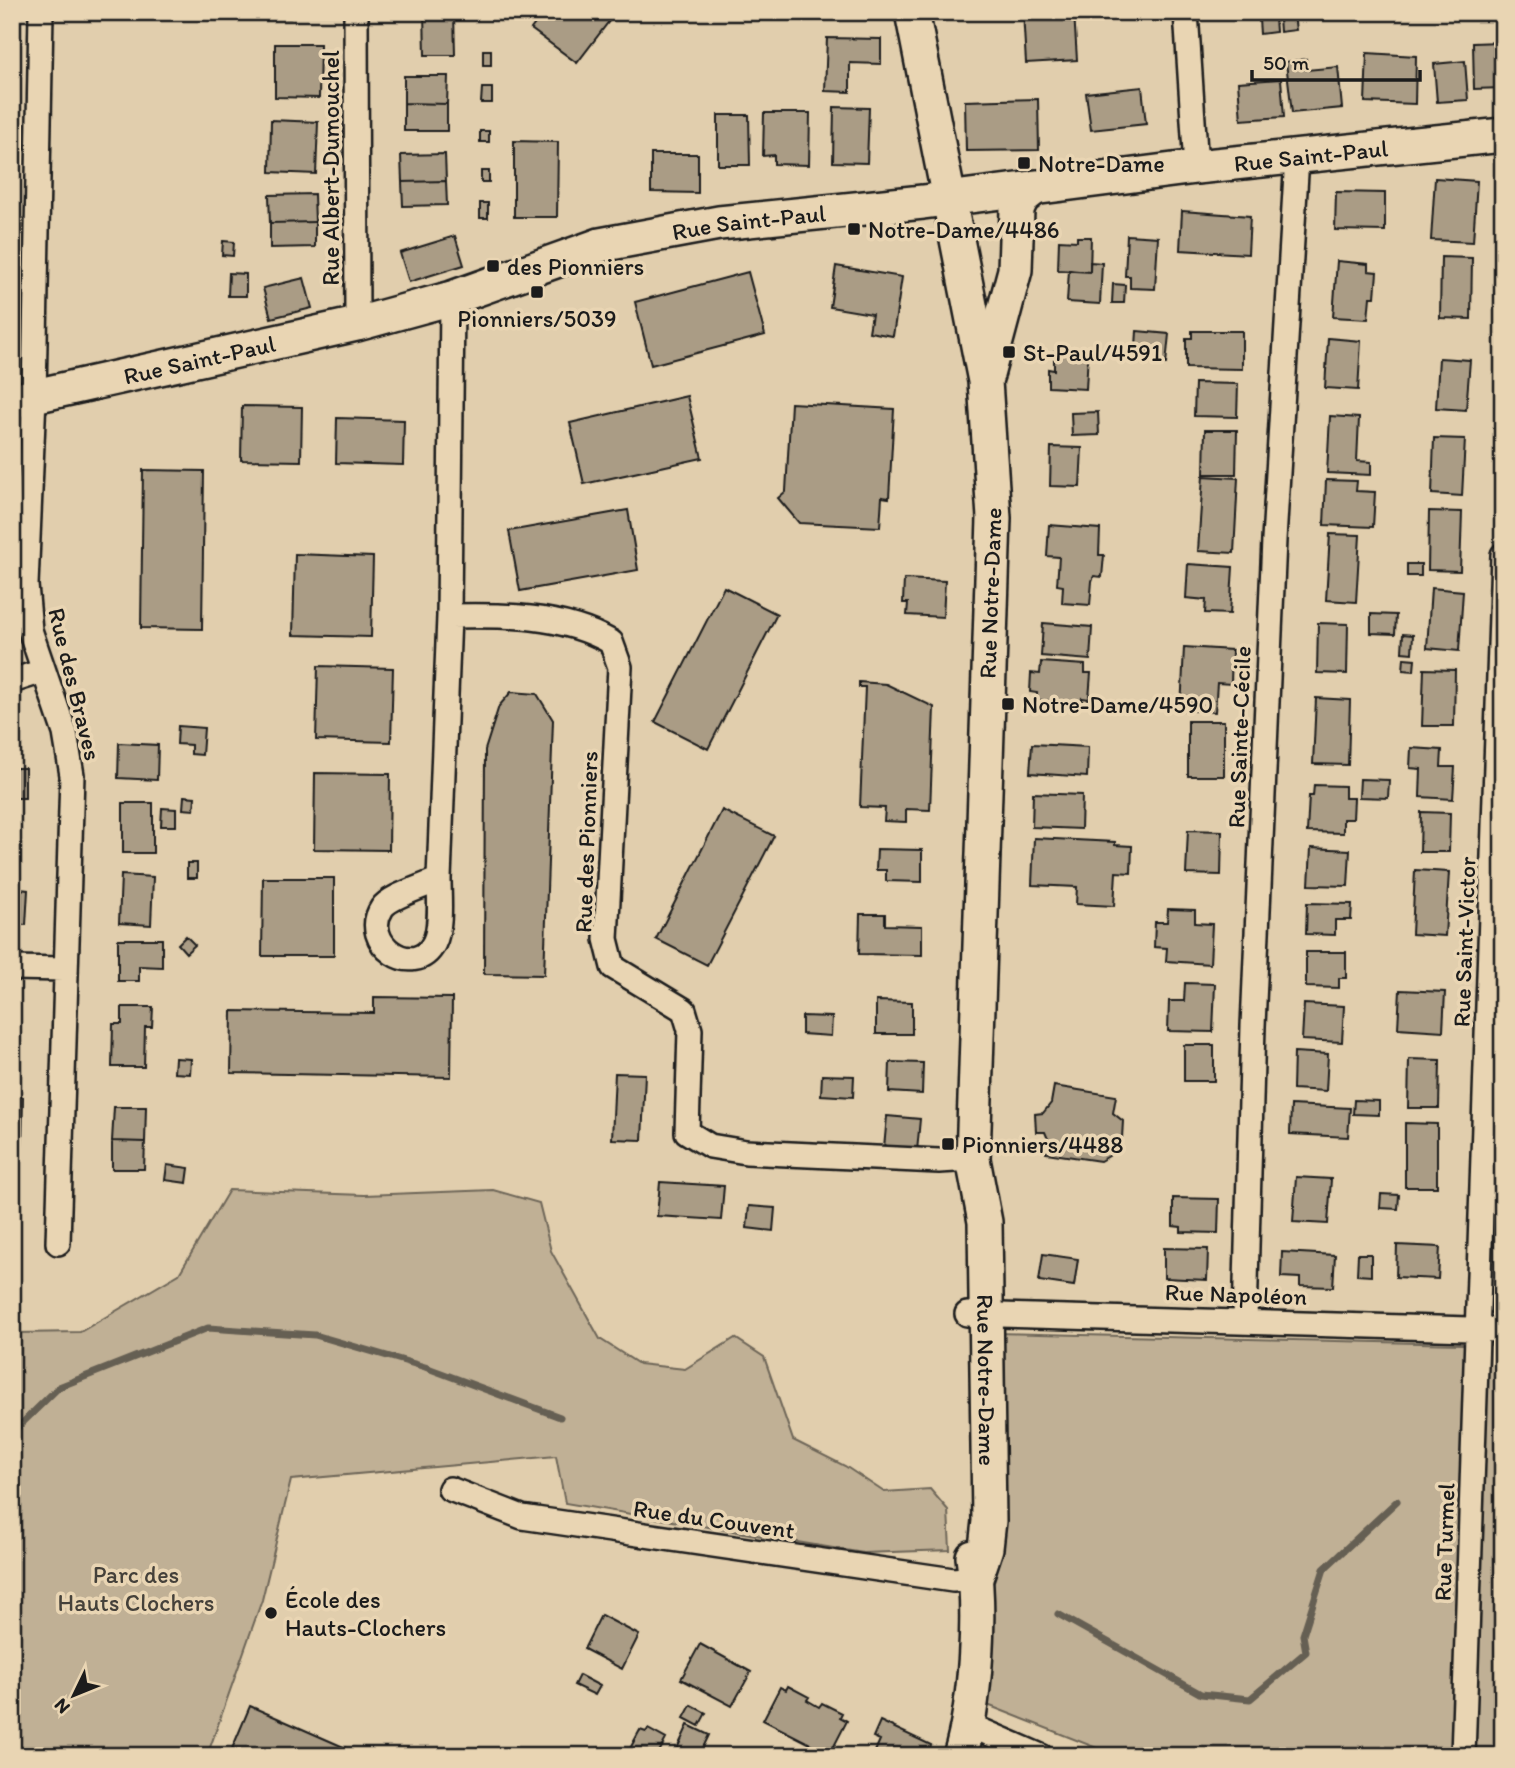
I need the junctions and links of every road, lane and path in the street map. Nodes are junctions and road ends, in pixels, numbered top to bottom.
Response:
1 (41, 12) edge
2 (356, 12) edge
3 (912, 12) edge
4 (1186, 12) edge
5 (1503, 135) edge
6 (1297, 157) junction
7 (1196, 167) junction
8 (1035, 187) junction
9 (948, 198) junction
10 (452, 298) junction
11 (357, 324) junction
12 (985, 381) junction
13 (23, 399) edge
14 (1503, 555) edge
15 (449, 616) junction
16 (43, 671) junction
17 (12, 681) edge
18 (439, 879) dead end
19 (12, 968) edge
20 (64, 969) junction
21 (974, 1170) junction
22 (58, 1244) dead end
23 (977, 1314) junction
24 (1245, 1320) junction
25 (1478, 1330) junction
26 (1503, 1330) edge
27 (450, 1489) dead end
28 (976, 1578) junction
29 (970, 1725) junction
30 (960, 1756) edge
31 (1041, 1756) edge
32 (1463, 1756) edge

1 - 13 street, Rue des Braves
2 - 11 street, Rue Albert-Dumouchel
3 - 9 street, Rue Notre-Dame
4 - 7 street
5 - 6 street, Rue Saint-Paul
6 - 7 street, Rue Saint-Paul
6 - 24 street, Rue Sainte-Cécile
7 - 8 street, Rue Saint-Paul
8 - 9 street, Rue Saint-Paul
8 - 12 street
9 - 10 street, Rue Saint-Paul
9 - 12 street, Rue Notre-Dame
10 - 11 street, Rue Saint-Paul
10 - 15 street
11 - 13 street, Rue Saint-Paul
12 - 21 street, Rue Notre-Dame
13 - 16 street, Rue des Braves
14 - 25 street, Rue Saint-Victor
15 - 18 street
15 - 21 street, Rue des Pionniers
16 - 17 street
16 - 20 street, Rue des Braves
19 - 20 street
20 - 22 street, Rue des Braves
21 - 23 street, Rue Notre-Dame
23 - 24 street, Rue Napoléon
23 - 28 street, Rue Notre-Dame
24 - 25 street, Rue Napoléon
25 - 26 street, Rue Napoléon
25 - 32 street, Rue Turmel
27 - 28 street, Rue du Couvent
28 - 29 street, Rue Notre-Dame
29 - 30 street, Rue Notre-Dame
29 - 31 street

